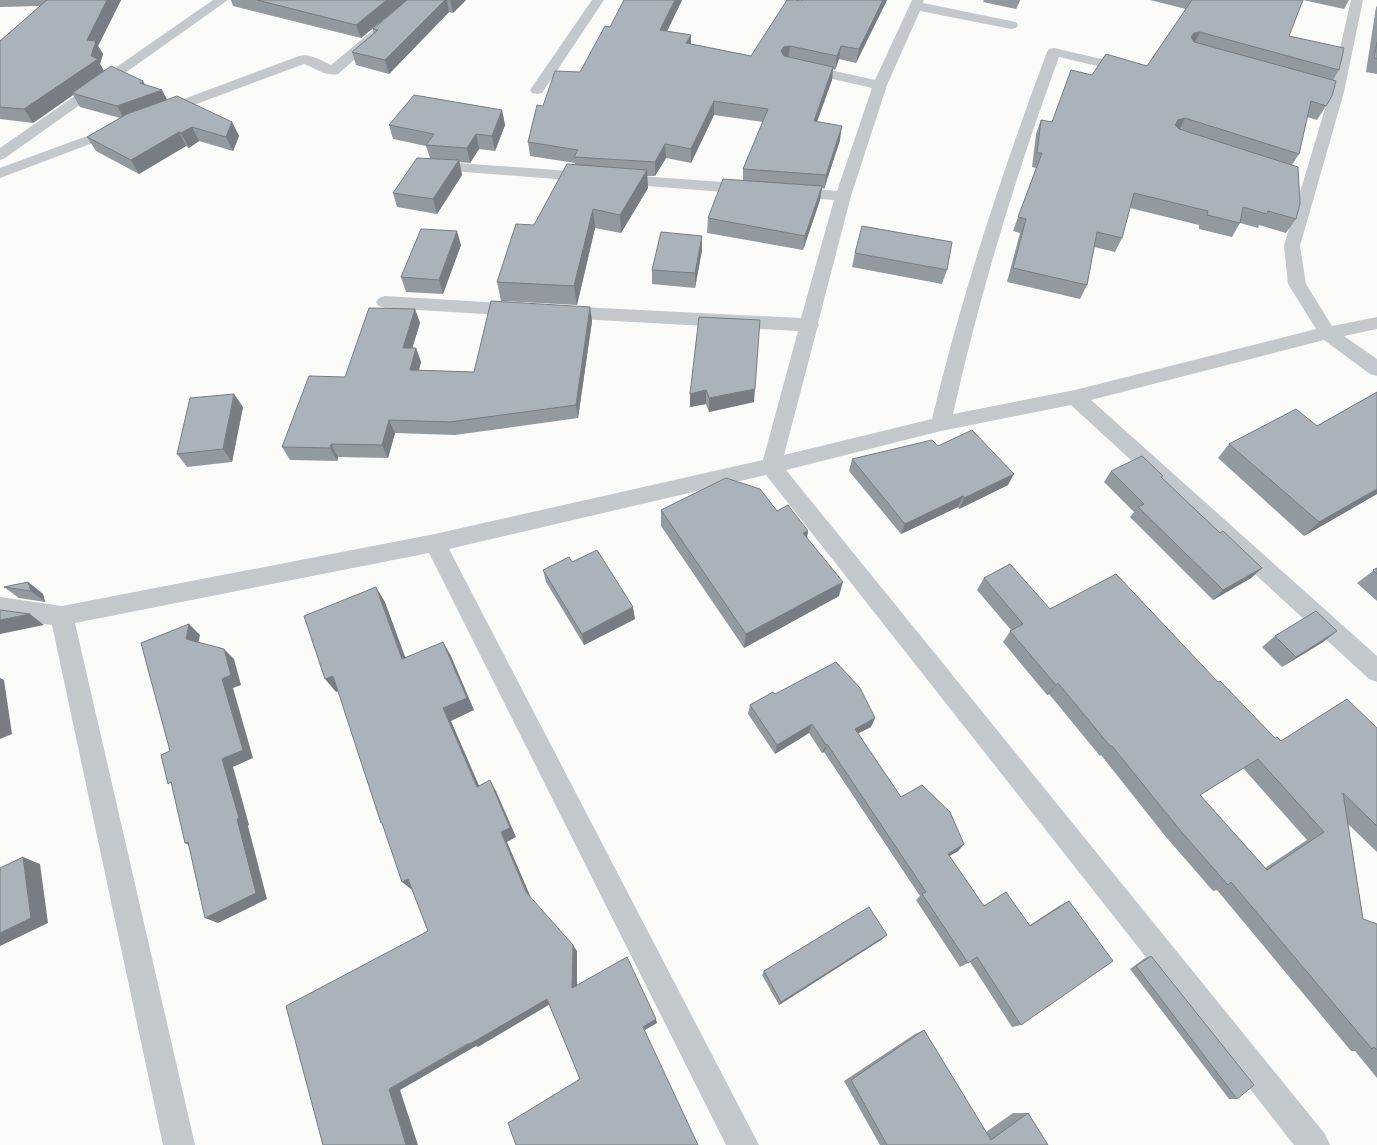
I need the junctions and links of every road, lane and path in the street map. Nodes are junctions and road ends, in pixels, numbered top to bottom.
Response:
1 (222, 0) edge
2 (418, 0) edge
3 (598, 0) edge
4 (1357, 0) edge
5 (917, 3) edge
6 (1011, 25) dead end
7 (788, 65) edge
8 (1127, 69) edge
9 (880, 85) junction
10 (1322, 88) edge
11 (537, 90) dead end
12 (1337, 92) junction
13 (148, 118) edge
14 (133, 123) edge
15 (0, 155) edge
16 (414, 165) edge
17 (0, 173) edge
18 (1296, 177) edge
19 (1311, 182) junction
20 (764, 190) edge
21 (780, 191) edge
22 (843, 196) junction
23 (385, 302) dead end
24 (1377, 324) edge
25 (810, 325) junction
26 (1327, 332) junction
27 (1377, 369) edge
28 (1075, 396) junction
29 (941, 424) junction
30 (771, 466) junction
31 (435, 543) junction
32 (0, 607) edge
33 (62, 616) junction
34 (1377, 671) edge
35 (179, 1145) edge
36 (743, 1145) edge
37 (1314, 1145) edge

1 - 15 street
2 - 13 street
3 - 11 street
4 - 12 street
5 - 6 street
5 - 9 street
7 - 9 street
8 - 29 street
9 - 22 street
10 - 12 street
12 - 19 street
14 - 17 street
16 - 20 street
18 - 19 street
19 - 26 street
21 - 22 street
22 - 25 street
23 - 25 street
24 - 26 street
25 - 30 street
26 - 27 street
26 - 28 street
28 - 29 street
28 - 34 street
29 - 30 street
30 - 31 street
30 - 37 street
31 - 33 street
31 - 36 street
32 - 33 street
33 - 35 street

